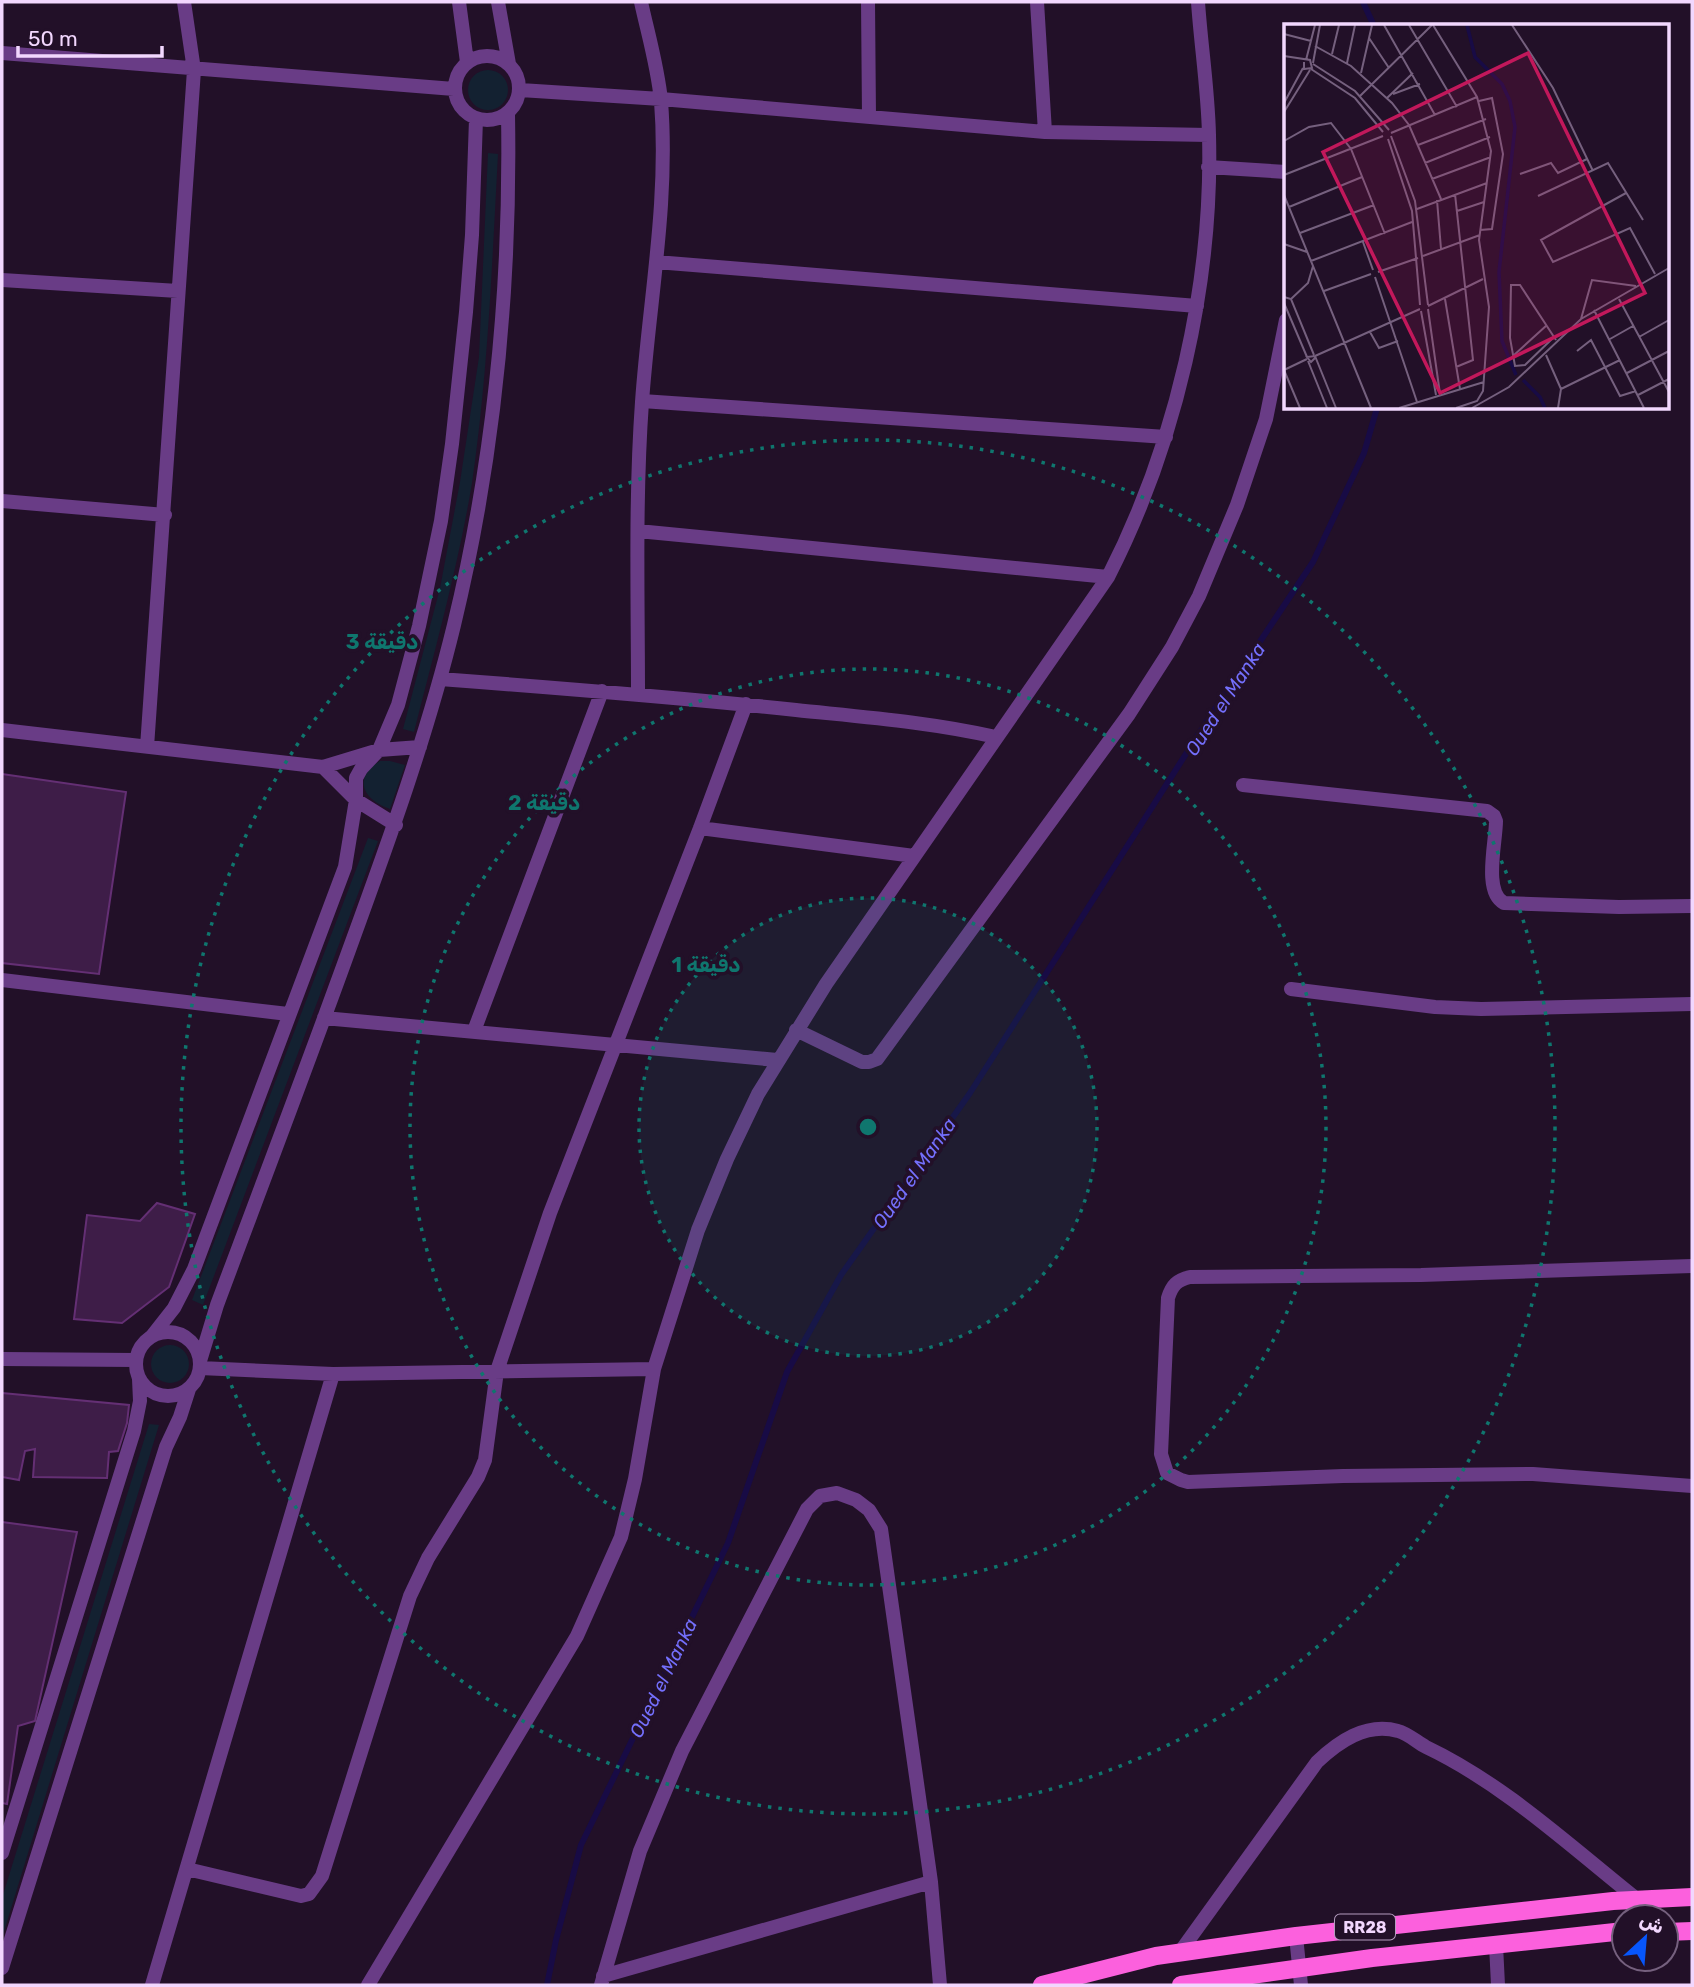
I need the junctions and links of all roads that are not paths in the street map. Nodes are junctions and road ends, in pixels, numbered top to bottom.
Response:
1 (184, 2) edge
2 (458, 2) edge
3 (498, 2) edge
4 (641, 2) edge
5 (868, 2) edge
6 (1037, 2) edge
7 (1198, 2) edge
8 (2, 53) edge
9 (467, 62) junction
10 (509, 64) junction
11 (194, 70) junction
12 (454, 89) junction
13 (520, 90) junction
14 (660, 99) junction
15 (508, 114) junction
16 (869, 117) junction
17 (476, 119) junction
18 (1045, 132) junction
19 (1209, 135) junction
20 (1208, 167) junction
21 (1284, 172) edge
22 (656, 262) junction
23 (2, 280) edge
24 (178, 291) junction
25 (1197, 306) junction
26 (1284, 332) edge
27 (642, 401) junction
28 (1166, 437) junction
29 (2, 501) edge
30 (164, 515) junction
31 (638, 531) junction
32 (1108, 577) junction
33 (440, 679) junction
34 (601, 691) junction
35 (638, 694) junction
36 (746, 705) junction
37 (2, 730) edge
38 (996, 737) junction
39 (147, 747) junction
40 (420, 747) junction
41 (379, 750) junction
42 (323, 767) junction
43 (1243, 785) dead end
44 (356, 800) junction
45 (396, 825) junction
46 (700, 828) junction
47 (914, 856) junction
48 (1692, 906) edge
49 (2, 980) edge
50 (1291, 989) dead end
51 (1692, 1004) edge
52 (288, 1014) junction
53 (324, 1018) junction
54 (796, 1030) junction
55 (474, 1031) junction
56 (616, 1045) junction
57 (777, 1060) junction
58 (1692, 1266) edge
59 (152, 1336) junction
60 (2, 1359) edge
61 (135, 1360) junction
62 (200, 1365) junction
63 (654, 1369) junction
64 (497, 1371) junction
65 (333, 1374) junction
66 (139, 1379) junction
67 (189, 1389) junction
68 (1692, 1486) edge
69 (2, 1853) edge
70 (187, 1869) junction
71 (931, 1882) junction
72 (1692, 1897) edge
73 (1638, 1900) junction
74 (1641, 1903) edge
75 (1610, 1933) edge
76 (1296, 1936) junction
77 (1496, 1945) junction
78 (1180, 1952) junction
79 (2, 1968) edge
80 (1300, 1976) edge
81 (602, 1981) edge
82 (152, 1985) edge
83 (368, 1985) edge
84 (940, 1985) edge
85 (1042, 1985) edge
86 (1181, 1985) edge
87 (1498, 1985) edge

1 - 11 street
2 - 9 street
3 - 10 street
4 - 14 street
5 - 16 street
6 - 18 street
7 - 19 street
8 - 11 street
9 - 10 street
9 - 12 street
10 - 13 street
11 - 12 street
11 - 24 street
12 - 17 street
13 - 14 street
13 - 15 street
14 - 16 street
14 - 22 street
15 - 17 street
15 - 33 street
16 - 18 street
17 - 41 street
18 - 19 street
19 - 20 street
20 - 21 street
20 - 25 street
22 - 25 street
22 - 27 street
23 - 24 street
24 - 30 street
25 - 28 street
26 - 54 street
27 - 28 street
27 - 31 street
28 - 32 street
29 - 30 street
30 - 39 street
31 - 32 street
31 - 35 street
32 - 38 street
33 - 34 street
33 - 40 street
34 - 35 street
34 - 55 street
35 - 36 street
36 - 38 street
36 - 46 street
37 - 39 street
38 - 47 street
39 - 42 street
40 - 41 street
40 - 45 street
41 - 42 street
41 - 44 street
42 - 44 street
43 - 48 street
44 - 45 street
44 - 52 street
45 - 53 street
46 - 47 street
46 - 56 street
47 - 54 street
49 - 52 street
50 - 51 street
52 - 59 street
53 - 55 street
53 - 62 street
54 - 57 street
55 - 56 street
56 - 57 street
56 - 64 street
57 - 63 street
58 - 68 street
59 - 61 street
59 - 62 street
60 - 61 street
61 - 66 street
62 - 65 street
62 - 67 street
63 - 64 street
63 - 83 street
64 - 65 street
64 - 70 street
65 - 70 street
66 - 67 street
66 - 69 street
67 - 79 street
70 - 82 street
71 - 81 street
71 - 81 street
71 - 84 street
72 - 73 main road, RR28
73 - 74 street
73 - 76 main road, RR28
73 - 78 street
75 - 77 main road, RR28
76 - 78 main road, RR28
76 - 80 street
77 - 80 main road, RR28
77 - 87 street
78 - 85 main road, RR28
80 - 86 main road, RR28

